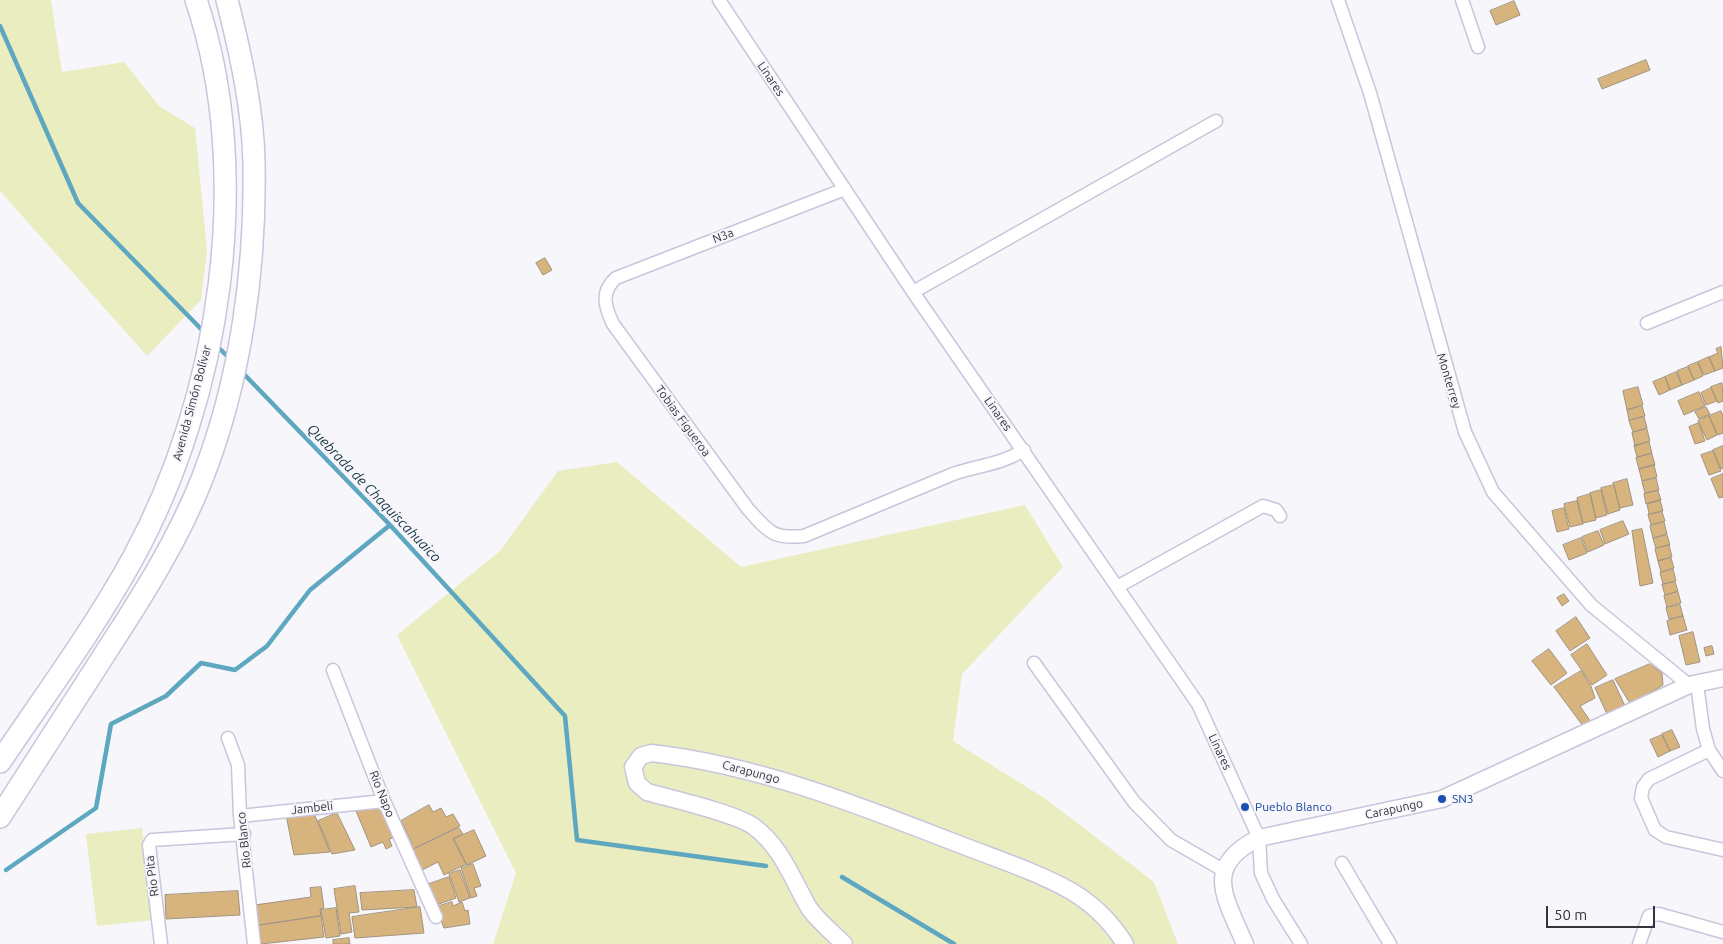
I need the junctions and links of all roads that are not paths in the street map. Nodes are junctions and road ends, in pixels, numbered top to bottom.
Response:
1 (196, 0) edge
2 (227, 0) edge
3 (719, 0) edge
4 (1338, 0) edge
5 (1462, 0) edge
6 (1478, 47) dead end
7 (1216, 121) dead end
8 (845, 190) junction
9 (607, 290) joint
10 (913, 292) junction
11 (1723, 292) edge
12 (1647, 323) dead end
13 (1024, 450) junction
14 (1280, 516) dead end
15 (1116, 587) junction
16 (1034, 663) dead end
17 (333, 670) dead end
18 (1723, 678) edge
19 (1693, 684) junction
20 (228, 738) dead end
21 (1709, 750) junction
22 (0, 762) edge
23 (1723, 771) edge
24 (384, 801) junction
25 (240, 816) junction
26 (0, 817) edge
27 (244, 834) junction
28 (1259, 838) junction
29 (1723, 850) edge
30 (1342, 863) dead end
31 (1223, 870) junction
32 (436, 917) dead end
33 (1723, 932) edge
34 (161, 944) edge
35 (254, 944) edge
36 (844, 944) edge
37 (1125, 944) edge
38 (1245, 944) edge
39 (1302, 944) edge
40 (1390, 944) edge
41 (1639, 944) edge

1 - 22 highway, Avenida Simón Bolívar
2 - 26 highway
3 - 8 street, Linares
4 - 19 street, Monterrey
5 - 6 street
7 - 10 street
8 - 9 street, N3a
8 - 10 street, Linares
9 - 13 street, Tobias Figueroa
10 - 13 street, Linares
11 - 12 street
13 - 15 street, Linares
14 - 15 street
15 - 28 street, Linares
16 - 31 street
17 - 24 street, Rio Napo
18 - 19 street, Carapungo
19 - 21 street
19 - 28 street, Carapungo
20 - 25 street, Rio Blanco
21 - 23 street
21 - 29 street
24 - 25 street, Jambeli
24 - 32 street, Rio Napo
25 - 27 street, Rio Blanco
27 - 34 street, Rio Pita
27 - 35 street, Rio Blanco
28 - 31 street, Carapungo
28 - 39 street, Linares
30 - 40 street
31 - 38 street
33 - 41 street
36 - 37 street, Carapungo

